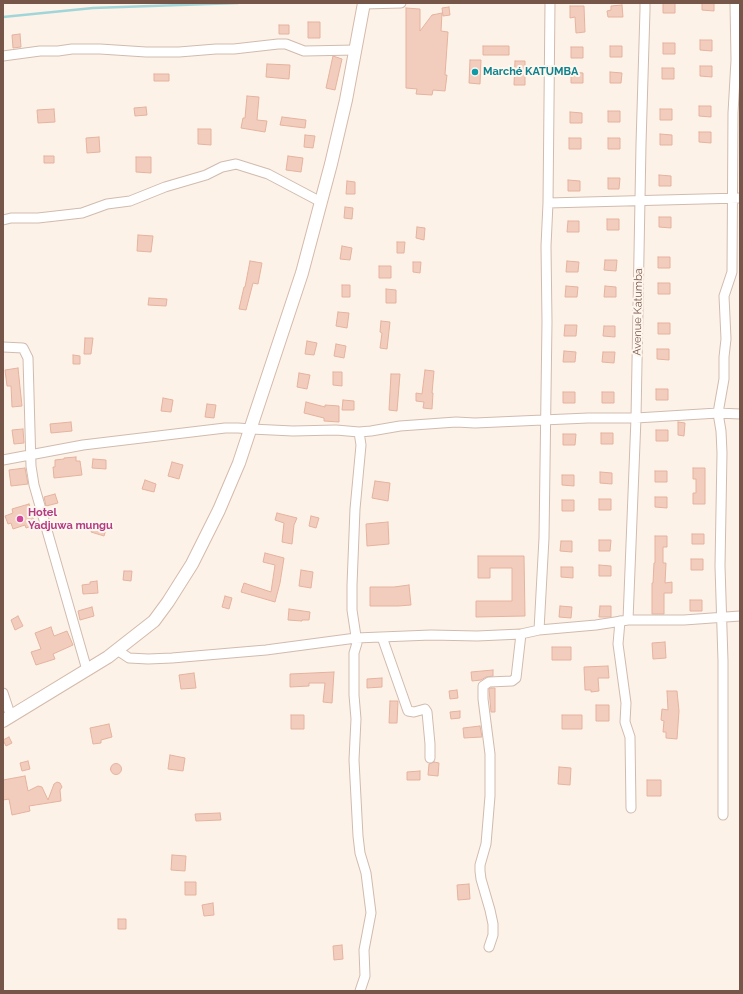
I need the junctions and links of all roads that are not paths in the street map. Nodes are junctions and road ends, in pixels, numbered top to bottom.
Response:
1 (401, 3) edge
2 (550, 3) edge
3 (644, 3) edge
4 (735, 3) edge
5 (364, 4) edge
6 (356, 50) junction
7 (3, 56) edge
8 (736, 198) edge
9 (640, 201) junction
10 (321, 202) junction
11 (548, 203) junction
12 (3, 220) edge
13 (3, 346) edge
14 (718, 413) junction
15 (740, 414) edge
16 (636, 418) junction
17 (545, 420) junction
18 (250, 430) junction
19 (359, 432) junction
20 (32, 455) junction
21 (3, 460) edge
22 (740, 616) edge
23 (722, 617) junction
24 (624, 621) junction
25 (539, 630) junction
26 (521, 634) junction
27 (382, 637) junction
28 (356, 638) junction
29 (117, 650) junction
30 (87, 670) junction
31 (3, 693) edge
32 (7, 719) edge
33 (430, 758) dead end
34 (631, 808) dead end
35 (723, 815) dead end
36 (489, 947) dead end
37 (360, 991) edge

1 - 5 street
2 - 11 street
3 - 9 street, Avenue Katumba
4 - 8 street
5 - 6 street
6 - 7 street
6 - 10 street
8 - 9 street
8 - 14 street
9 - 11 street
9 - 16 street, Avenue Katumba
10 - 12 street
10 - 18 street
11 - 17 street
13 - 20 street
14 - 15 street
14 - 16 street
14 - 23 street
16 - 17 street
16 - 24 street, Avenue Katumba
17 - 19 street
17 - 25 street
18 - 19 street
18 - 20 street
18 - 29 street
19 - 28 street
20 - 21 street
20 - 30 street
22 - 23 street
23 - 24 street
23 - 35 street
24 - 25 street
24 - 34 street, Avenue Katumba
25 - 26 street
26 - 27 street
26 - 36 street
27 - 28 street
27 - 33 street
28 - 29 street
28 - 37 street
29 - 30 street
30 - 32 street
31 - 32 street

